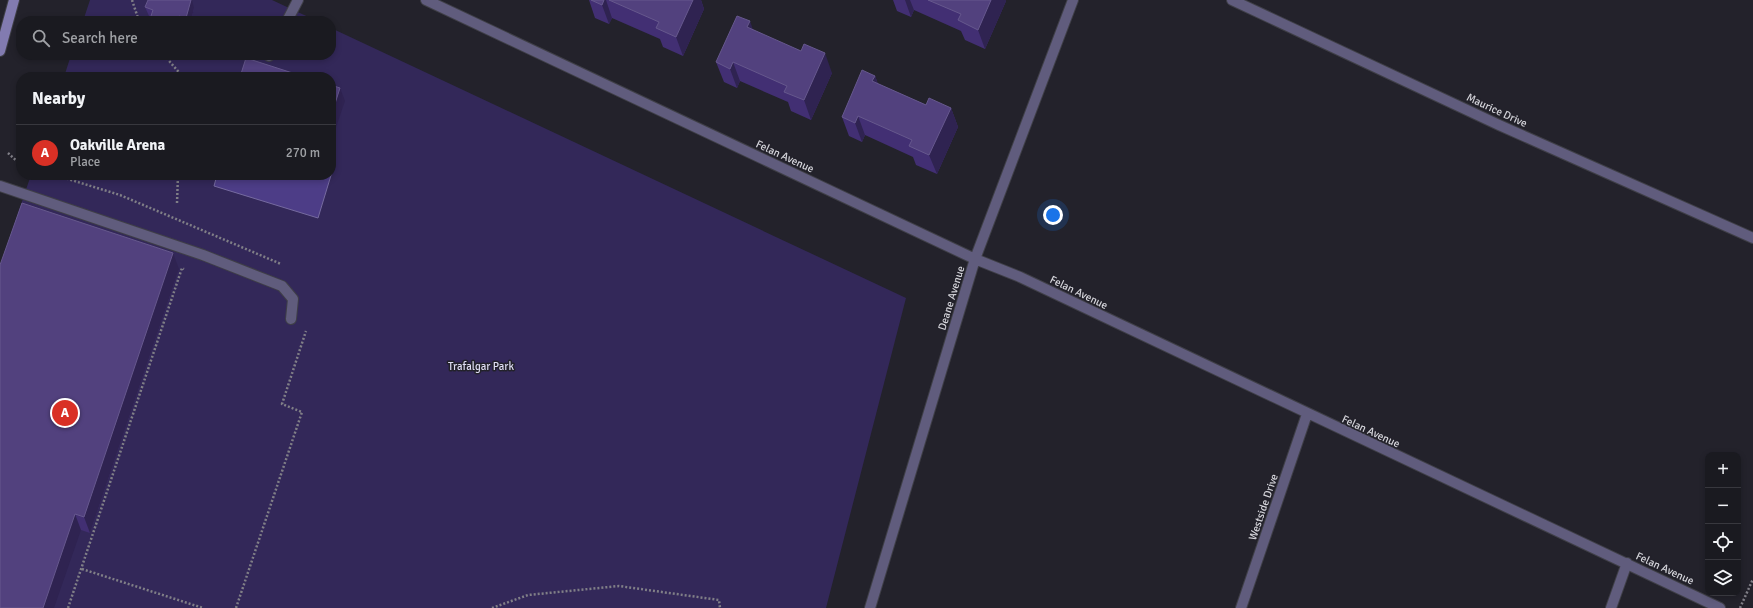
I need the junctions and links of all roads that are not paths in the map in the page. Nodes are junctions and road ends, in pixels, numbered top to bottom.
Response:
1 (14, 0) edge
2 (298, 0) edge
3 (426, 0) edge
4 (1072, 0) edge
5 (1232, 0) edge
6 (290, 16) edge
7 (0, 51) edge
8 (0, 186) edge
9 (1753, 238) edge
10 (975, 259) junction
11 (291, 320) dead end
12 (1307, 414) junction
13 (1627, 563) junction
14 (870, 608) edge
15 (1241, 608) edge
16 (1611, 608) edge
17 (1720, 608) edge

1 - 7 main road
2 - 6 street
3 - 10 street, Felan Avenue
4 - 10 street, Deane Avenue
5 - 9 street, Maurice Drive
8 - 11 street
10 - 12 street, Felan Avenue
10 - 14 street, Deane Avenue
12 - 13 street, Felan Avenue
12 - 15 street, Westside Drive
13 - 16 street
13 - 17 street, Felan Avenue

